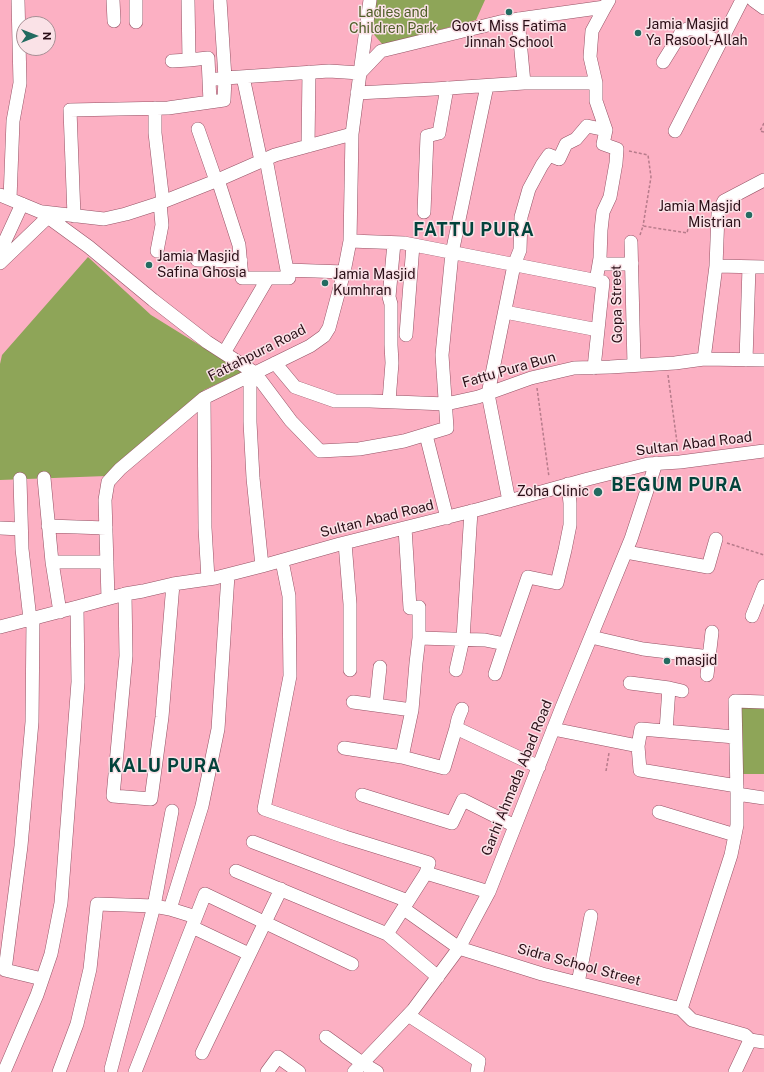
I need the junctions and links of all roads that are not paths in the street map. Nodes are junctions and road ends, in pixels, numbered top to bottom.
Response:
1 (18, 0) edge
2 (113, 0) edge
3 (136, 0) edge
4 (188, 0) edge
5 (220, 0) edge
6 (370, 0) edge
7 (742, 0) edge
8 (753, 0) edge
9 (607, 4) edge
10 (764, 8) edge
11 (518, 19) junction
12 (114, 21) dead end
13 (136, 22) dead end
14 (365, 35) junction
15 (720, 42) junction
16 (381, 51) junction
17 (189, 60) junction
18 (172, 61) dead end
19 (663, 62) dead end
20 (309, 72) junction
21 (360, 73) junction
22 (243, 77) junction
23 (225, 78) junction
24 (209, 80) junction
25 (524, 83) junction
26 (596, 83) junction
27 (487, 86) junction
28 (447, 88) junction
29 (357, 93) junction
30 (210, 102) junction
31 (155, 108) junction
32 (198, 129) dead end
33 (606, 130) junction
34 (675, 131) dead end
35 (352, 134) junction
36 (308, 146) junction
37 (264, 160) junction
38 (218, 180) junction
39 (764, 180) edge
40 (10, 200) edge
41 (161, 203) junction
42 (424, 212) dead end
43 (45, 215) junction
44 (74, 216) junction
45 (350, 241) junction
46 (631, 242) road end
47 (394, 243) junction
48 (413, 245) junction
49 (157, 251) dead end
50 (452, 253) junction
51 (0, 258) edge
52 (197, 260) dead end
53 (241, 261) junction
54 (0, 263) edge
55 (599, 264) junction
56 (632, 264) junction
57 (514, 265) junction
58 (716, 266) junction
59 (749, 267) junction
60 (764, 268) edge
61 (287, 270) junction
62 (344, 272) junction
63 (268, 278) junction
64 (596, 281) junction
65 (505, 312) junction
66 (598, 330) junction
67 (406, 335) dead end
68 (224, 353) junction
69 (704, 359) junction
70 (746, 360) junction
71 (764, 360) edge
72 (275, 363) junction
73 (634, 366) junction
74 (594, 368) junction
75 (252, 374) junction
76 (488, 394) junction
77 (204, 398) junction
78 (389, 401) junction
79 (446, 404) junction
80 (426, 435) junction
81 (764, 451) edge
82 (656, 463) junction
83 (44, 478) dead end
84 (20, 479) dead end
85 (568, 484) junction
86 (509, 501) junction
87 (471, 511) junction
88 (447, 518) junction
89 (48, 526) junction
90 (0, 528) edge
91 (106, 528) junction
92 (405, 528) junction
93 (21, 530) junction
94 (716, 539) road end
95 (345, 543) junction
96 (626, 552) junction
97 (282, 561) junction
98 (52, 562) junction
99 (107, 562) junction
100 (262, 566) junction
101 (228, 574) junction
102 (208, 579) junction
103 (172, 584) junction
104 (764, 586) edge
105 (125, 594) junction
106 (108, 598) junction
107 (77, 607) junction
108 (60, 612) junction
109 (752, 616) dead end
110 (31, 619) junction
111 (0, 627) edge
112 (712, 632) dead end
113 (591, 637) junction
114 (419, 638) junction
115 (463, 639) junction
116 (505, 644) junction
117 (710, 656) junction
118 (380, 667) dead end
119 (350, 670) dead end
120 (456, 670) dead end
121 (495, 674) dead end
122 (708, 675) dead end
123 (630, 683) dead end
124 (669, 688) junction
125 (682, 691) dead end
126 (353, 702) dead end
127 (764, 702) edge
128 (376, 705) junction
129 (462, 709) dead end
130 (412, 710) junction
131 (456, 728) junction
132 (553, 729) junction
133 (666, 731) junction
134 (735, 737) junction
135 (638, 746) junction
136 (344, 748) dead end
137 (402, 757) junction
138 (539, 767) junction
139 (737, 790) junction
140 (362, 795) dead end
141 (764, 798) edge
142 (172, 811) dead end
143 (659, 812) dead end
144 (515, 826) junction
145 (735, 835) junction
146 (253, 842) dead end
147 (236, 871) dead end
148 (426, 873) junction
149 (281, 890) junction
150 (489, 892) junction
151 (406, 905) junction
152 (154, 906) junction
153 (170, 909) junction
154 (591, 916) dead end
155 (194, 922) junction
156 (265, 923) junction
157 (388, 934) junction
158 (459, 948) junction
159 (250, 954) junction
160 (352, 964) dead end
161 (3, 970) edge
162 (438, 977) junction
163 (42, 979) junction
164 (578, 983) junction
165 (681, 1009) junction
166 (408, 1015) junction
167 (326, 1037) dead end
168 (750, 1040) junction
169 (764, 1042) edge
170 (202, 1053) dead end
171 (111, 1068) dead end
172 (358, 1068) edge
173 (4, 1072) edge
174 (59, 1072) edge
175 (135, 1072) edge
176 (266, 1072) edge
177 (299, 1072) edge
178 (377, 1072) edge
179 (477, 1072) edge
180 (735, 1072) edge

1 - 40 street
2 - 12 street
3 - 13 street
4 - 17 street
5 - 23 street
6 - 14 street, Fattahpura Road
7 - 15 street
8 - 10 street
9 - 11 street
9 - 26 street
11 - 16 street
11 - 25 street
14 - 16 street
14 - 21 street, Fattahpura Road
15 - 19 street
15 - 34 street
16 - 21 street
17 - 18 street
17 - 24 street
20 - 21 street
20 - 22 street
20 - 36 street
21 - 29 street, Fattahpura Road
22 - 23 street
22 - 37 street
23 - 24 street
23 - 30 street
24 - 30 street
25 - 26 street
25 - 27 street
26 - 33 street
27 - 28 street
27 - 50 street
28 - 29 street
28 - 42 street
29 - 35 street, Fattahpura Road
30 - 31 street
31 - 41 street
31 - 44 street
32 - 38 street
33 - 55 street
33 - 57 street
35 - 36 street
35 - 45 street, Fattahpura Road
36 - 37 street
37 - 38 street
37 - 61 street
38 - 41 street
38 - 53 street
39 - 58 street
40 - 43 street
40 - 51 street
41 - 44 street
41 - 49 street
43 - 44 street
43 - 54 street
43 - 68 street
45 - 47 street
45 - 62 street, Fattahpura Road
46 - 56 street, Gopa Street
47 - 48 street
47 - 78 street
48 - 50 street
48 - 67 street
50 - 57 street
50 - 79 street
52 - 53 street
53 - 63 street
55 - 56 street
55 - 64 street
56 - 73 street, Gopa Street
57 - 64 street
57 - 65 street
58 - 59 street
58 - 69 street
59 - 60 street
59 - 70 street
61 - 62 street
61 - 63 street
62 - 72 street, Fattahpura Road
63 - 68 street
64 - 66 street
65 - 66 street
65 - 76 street
66 - 74 street
68 - 75 street
69 - 70 street, Fattu Pura Bun
69 - 73 street, Fattu Pura Bun
70 - 71 street, Fattu Pura Bun
72 - 75 street, Fattahpura Road
72 - 78 street, Fattu Pura Bun
73 - 74 street, Fattu Pura Bun
74 - 76 street, Fattu Pura Bun
75 - 77 street, Fattahpura Road
75 - 80 street
75 - 100 street
76 - 79 street, Fattu Pura Bun
76 - 86 street
77 - 91 street, Fattahpura Road
77 - 102 street
78 - 79 street, Fattu Pura Bun
79 - 80 street
80 - 88 street
81 - 82 street, Sultan Abad Road
82 - 85 street, Sultan Abad Road
82 - 96 street, Garhi Ahmada Abad Road
83 - 89 street
84 - 93 street
85 - 86 street, Sultan Abad Road
85 - 116 street
86 - 87 street, Sultan Abad Road
87 - 88 street, Sultan Abad Road
87 - 115 street
88 - 92 street, Sultan Abad Road
89 - 91 street
89 - 98 street
90 - 93 street
91 - 99 street, Fattahpura Road
92 - 95 street, Sultan Abad Road
92 - 114 street
93 - 110 street
94 - 96 street
95 - 97 street, Sultan Abad Road
95 - 119 street
96 - 113 street, Garhi Ahmada Abad Road
97 - 100 street, Sultan Abad Road
97 - 148 street
98 - 99 street
98 - 108 street
99 - 106 street, Fattahpura Road
100 - 101 street, Sultan Abad Road
101 - 102 street, Sultan Abad Road
101 - 153 street
102 - 103 street, Sultan Abad Road
103 - 105 street, Sultan Abad Road
103 - 105 street
104 - 109 street
105 - 106 street, Sultan Abad Road
106 - 107 street, Sultan Abad Road
107 - 108 street, Sultan Abad Road
107 - 163 street
108 - 110 street, Sultan Abad Road
110 - 111 street, Sultan Abad Road
110 - 161 street
112 - 117 street
113 - 117 street
113 - 132 street, Garhi Ahmada Abad Road
114 - 115 street
114 - 130 street
115 - 116 street
115 - 120 street
116 - 121 street
117 - 122 street
118 - 128 street
123 - 124 street
124 - 125 street
124 - 133 street
126 - 128 street
127 - 134 street
128 - 130 street
129 - 131 street
130 - 137 street
131 - 137 street
131 - 138 street
132 - 135 street
132 - 138 street, Garhi Ahmada Abad Road
133 - 134 street
133 - 135 street
134 - 139 street
135 - 139 street
136 - 137 street
138 - 144 street, Garhi Ahmada Abad Road
139 - 141 street
139 - 145 street
140 - 144 street
142 - 152 street
143 - 145 street
144 - 150 street, Garhi Ahmada Abad Road
145 - 165 street
146 - 151 street, Sidra School Street
147 - 149 street
148 - 150 street
148 - 151 street
149 - 156 street
149 - 157 street
150 - 158 street, Garhi Ahmada Abad Road
151 - 157 street
151 - 158 street, Sidra School Street
152 - 153 street
152 - 171 street
152 - 174 street
153 - 155 street
154 - 164 street
155 - 156 street
155 - 159 street
155 - 175 street
156 - 159 street
156 - 160 street
157 - 162 street
158 - 162 street, Garhi Ahmada Abad Road
158 - 164 street, Sidra School Street
159 - 170 street
161 - 163 street
162 - 166 street, Garhi Ahmada Abad Road
163 - 173 street
164 - 165 street, Sidra School Street
165 - 168 street, Sidra School Street
166 - 172 street, Garhi Ahmada Abad Road
166 - 179 street
167 - 172 street
168 - 169 street, Sidra School Street
168 - 180 street
172 - 178 street
176 - 177 street

